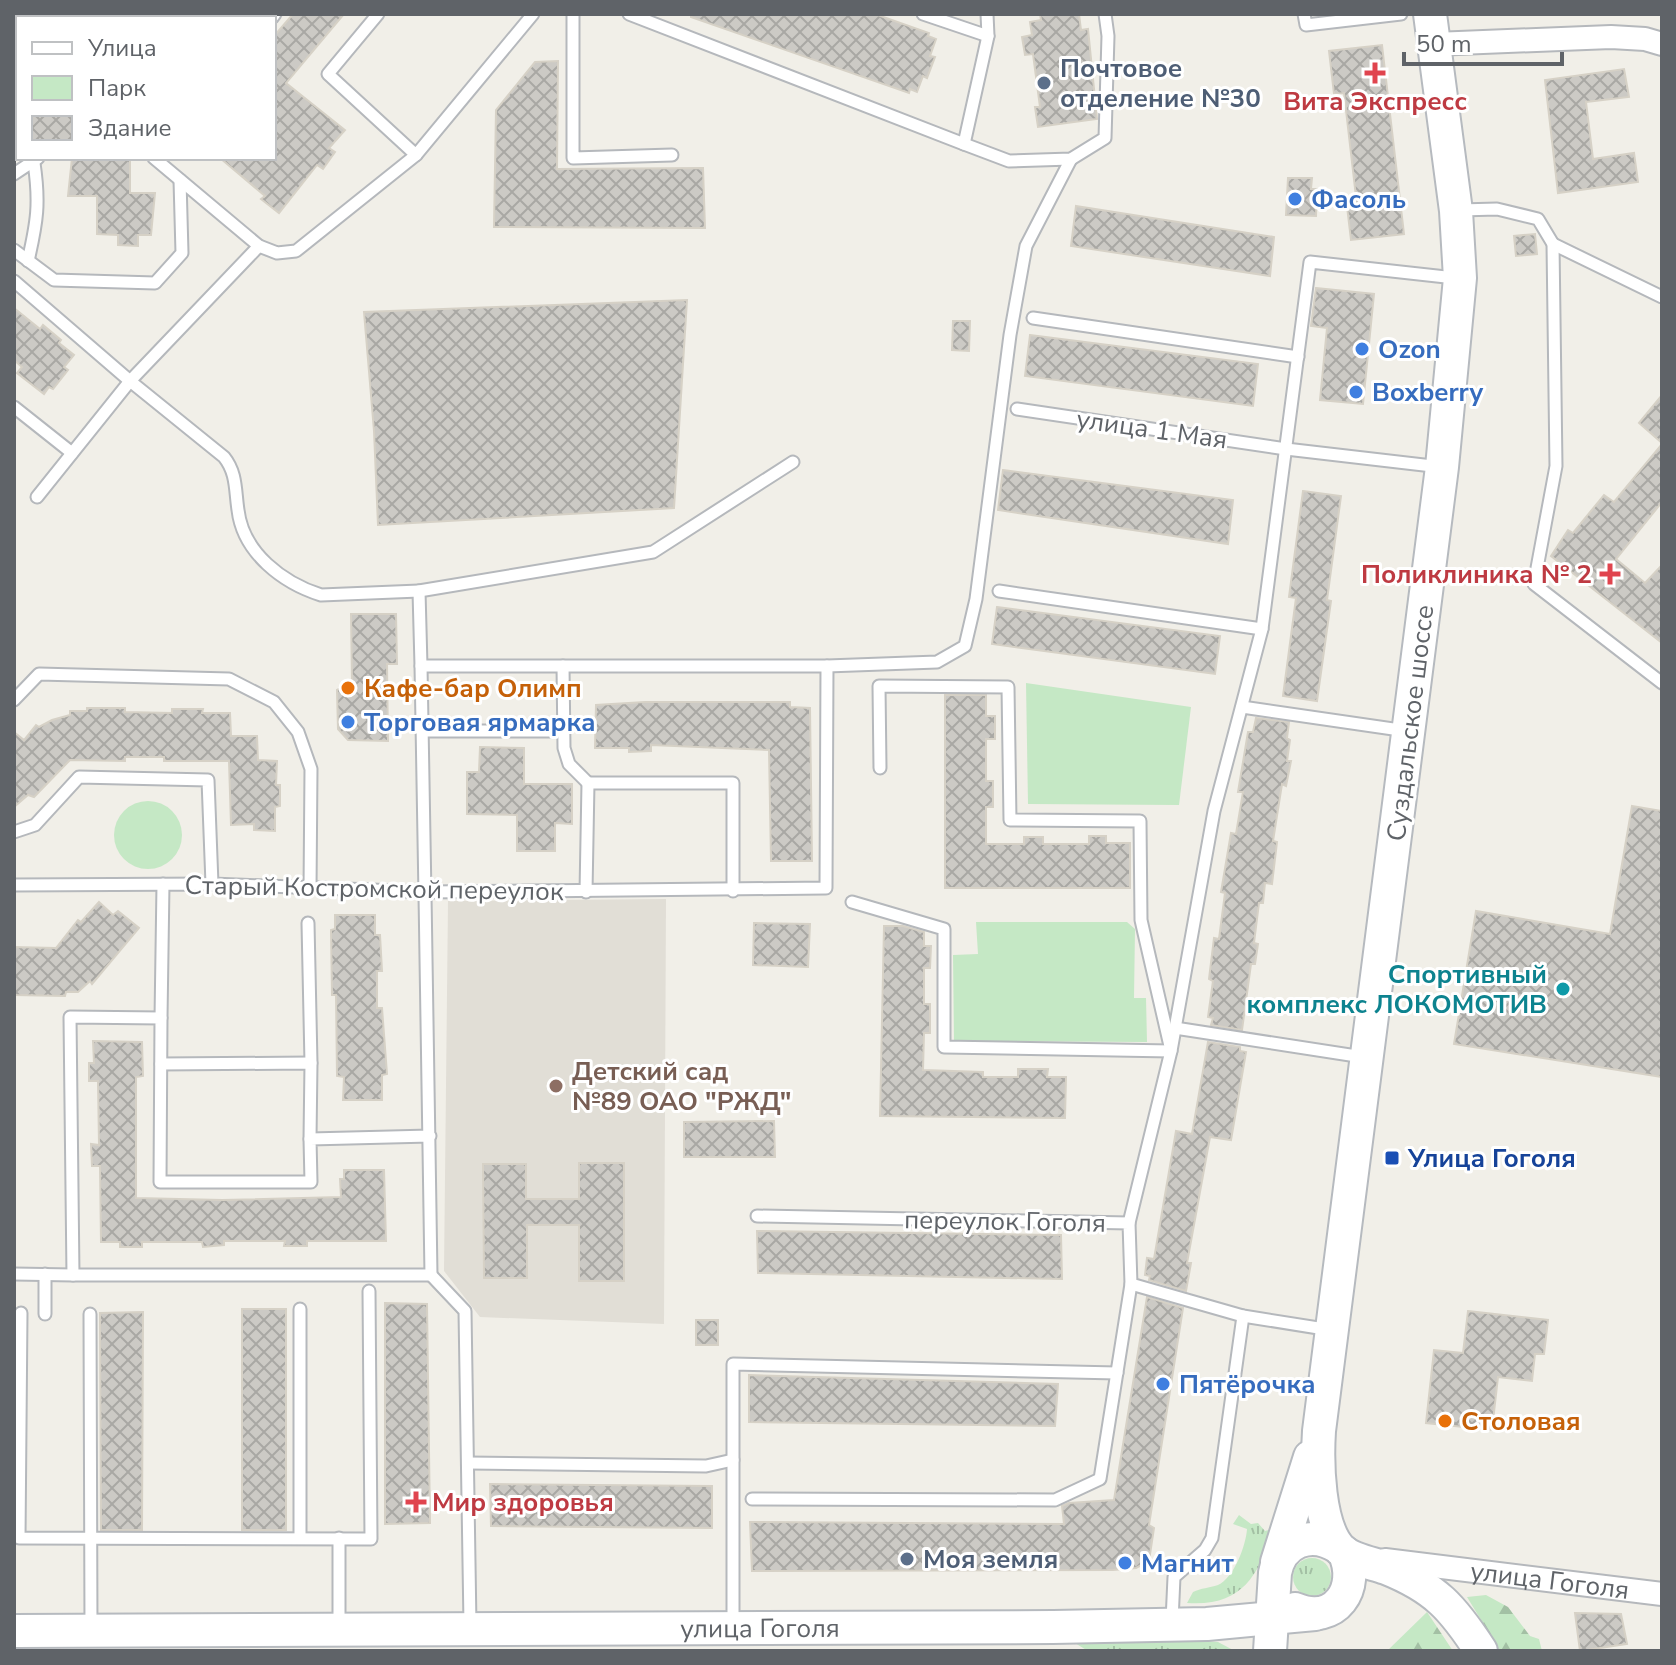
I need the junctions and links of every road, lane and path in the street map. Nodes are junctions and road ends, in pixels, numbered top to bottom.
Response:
1 (378, 14) edge
2 (533, 14) edge
3 (573, 14) edge
4 (629, 14) edge
5 (923, 14) edge
6 (987, 14) edge
7 (1105, 14) edge
8 (1304, 14) edge
9 (1401, 14) edge
10 (1432, 29) edge
11 (988, 36) junction
12 (1662, 44) edge
13 (964, 144) junction
14 (416, 155) junction
15 (672, 155) dead end
16 (1071, 159) junction
17 (156, 160) edge
18 (36, 161) edge
19 (14, 174) edge
20 (180, 180) junction
21 (1456, 211) junction
22 (1553, 244) junction
23 (259, 246) junction
24 (14, 250) edge
25 (28, 261) junction
26 (1460, 278) junction
27 (14, 281) edge
28 (1662, 297) edge
29 (1033, 318) dead end
30 (1298, 357) junction
31 (130, 381) junction
32 (14, 407) edge
33 (1017, 409) dead end
34 (1286, 449) junction
35 (72, 453) junction
36 (793, 462) dead end
37 (1442, 467) junction
38 (37, 497) dead end
39 (419, 591) junction
40 (999, 591) dead end
41 (1262, 629) junction
42 (421, 666) junction
43 (563, 666) junction
44 (827, 666) junction
45 (1662, 683) edge
46 (14, 700) edge
47 (1242, 707) junction
48 (422, 731) junction
49 (562, 731) junction
50 (1409, 732) junction
51 (880, 768) dead end
52 (588, 783) junction
53 (14, 832) edge
54 (163, 884) junction
55 (212, 884) junction
56 (14, 885) edge
57 (310, 890) junction
58 (733, 891) junction
59 (424, 892) junction
60 (586, 892) junction
61 (852, 902) dead end
62 (308, 923) dead end
63 (161, 1018) junction
64 (1175, 1028) junction
65 (1171, 1051) junction
66 (1367, 1058) junction
67 (311, 1063) junction
68 (161, 1064) junction
69 (430, 1136) junction
70 (310, 1139) junction
71 (757, 1216) dead end
72 (1129, 1223) junction
73 (14, 1274) edge
74 (45, 1274) junction
75 (73, 1275) junction
76 (431, 1275) junction
77 (1131, 1284) junction
78 (369, 1291) dead end
79 (300, 1309) dead end
80 (21, 1313) dead end
81 (45, 1314) dead end
82 (90, 1314) dead end
83 (1243, 1316) junction
84 (1332, 1330) junction
85 (1117, 1373) junction
86 (1319, 1431) junction
87 (733, 1460) junction
88 (468, 1463) junction
89 (752, 1499) dead end
90 (91, 1538) junction
91 (300, 1538) junction
92 (339, 1538) junction
93 (1344, 1552) junction
94 (1437, 1566) junction
95 (1276, 1572) junction
96 (1402, 1575) junction
97 (1662, 1594) edge
98 (1328, 1608) junction
99 (1273, 1618) junction
100 (1207, 1624) junction
101 (1172, 1625) junction
102 (733, 1629) junction
103 (339, 1630) junction
104 (470, 1630) junction
105 (14, 1631) edge
106 (503, 1640) edge
107 (90, 1641) edge
108 (1262, 1651) edge
109 (1270, 1651) edge
110 (1280, 1651) edge
111 (1481, 1651) edge

1 - 14 lane
2 - 14 lane
3 - 15 lane
4 - 13 lane
5 - 11 lane
6 - 11 lane
7 - 16 lane
8 - 9 lane
10 - 12 street
10 - 21 main road, Суздальское шоссе
11 - 13 lane
13 - 16 lane
14 - 23 lane
16 - 44 lane
17 - 20 lane
18 - 19 lane
18 - 25 lane
20 - 23 lane
20 - 25 lane
21 - 22 lane
21 - 26 main road, Суздальское шоссе
22 - 28 lane
22 - 45 lane
23 - 31 lane
24 - 25 lane
26 - 30 lane
26 - 37 main road, Суздальское шоссе
27 - 31 lane
29 - 30 lane
30 - 34 lane
31 - 35 lane
31 - 39 lane
32 - 35 lane
33 - 34 lane, улица 1 Мая
34 - 37 lane, улица 1 Мая
34 - 41 lane
35 - 38 lane
36 - 39 lane
37 - 50 main road, Суздальское шоссе
39 - 42 lane
40 - 41 lane
41 - 47 lane
42 - 43 lane
42 - 48 lane
43 - 44 lane
43 - 49 lane
44 - 58 lane, Старый Костромской переулок
46 - 57 lane
47 - 50 lane
47 - 64 lane
48 - 49 lane
48 - 59 lane
49 - 52 lane
50 - 66 main road, Суздальское шоссе
51 - 65 lane
52 - 58 lane
52 - 60 lane
53 - 55 lane
54 - 55 lane, Старый Костромской переулок
54 - 56 lane, Старый Костромской переулок
54 - 63 lane
55 - 57 lane, Старый Костромской переулок
57 - 59 lane, Старый Костромской переулок
58 - 60 lane, Старый Костромской переулок
59 - 60 lane, Старый Костромской переулок
59 - 69 lane
61 - 65 lane
62 - 67 lane
63 - 68 lane
63 - 75 lane
64 - 65 lane
64 - 66 lane
65 - 72 lane
66 - 84 main road, Суздальское шоссе
67 - 68 lane
67 - 70 lane
68 - 70 lane
69 - 70 lane
69 - 76 lane
71 - 72 lane, переулок Гоголя
72 - 77 lane, переулок Гоголя
73 - 74 lane
74 - 75 lane
74 - 81 lane
75 - 76 lane
76 - 88 lane
77 - 83 lane
77 - 85 lane, переулок Гоголя
78 - 92 lane
79 - 91 lane
80 - 90 lane
82 - 90 lane
83 - 84 lane
83 - 101 lane
84 - 86 main road, Суздальское шоссе
85 - 87 lane
85 - 89 lane, переулок Гоголя
86 - 93 main road, Суздальское шоссе
86 - 95 main road, Суздальское шоссе
87 - 88 lane
87 - 102 lane
88 - 104 lane
90 - 91 lane
90 - 107 lane
91 - 92 lane
92 - 103 lane
93 - 94 street, улица Гоголя
93 - 95 main road
93 - 96 main road
93 - 98 main road
94 - 96 street, улица Гоголя
94 - 97 street, улица Гоголя
95 - 98 main road
95 - 99 main road, Суздальское шоссе
95 - 100 main road
96 - 98 main road, улица Гоголя
96 - 111 main road
98 - 99 main road, улица Гоголя
98 - 110 main road
99 - 100 main road, улица Гоголя
99 - 109 main road, Суздальское шоссе
100 - 101 main road, улица Гоголя
100 - 108 main road
101 - 102 main road, улица Гоголя
102 - 106 main road, улица Гоголя
103 - 104 main road, улица Гоголя
103 - 107 main road, улица Гоголя
104 - 106 main road, улица Гоголя
105 - 107 main road, улица Гоголя

